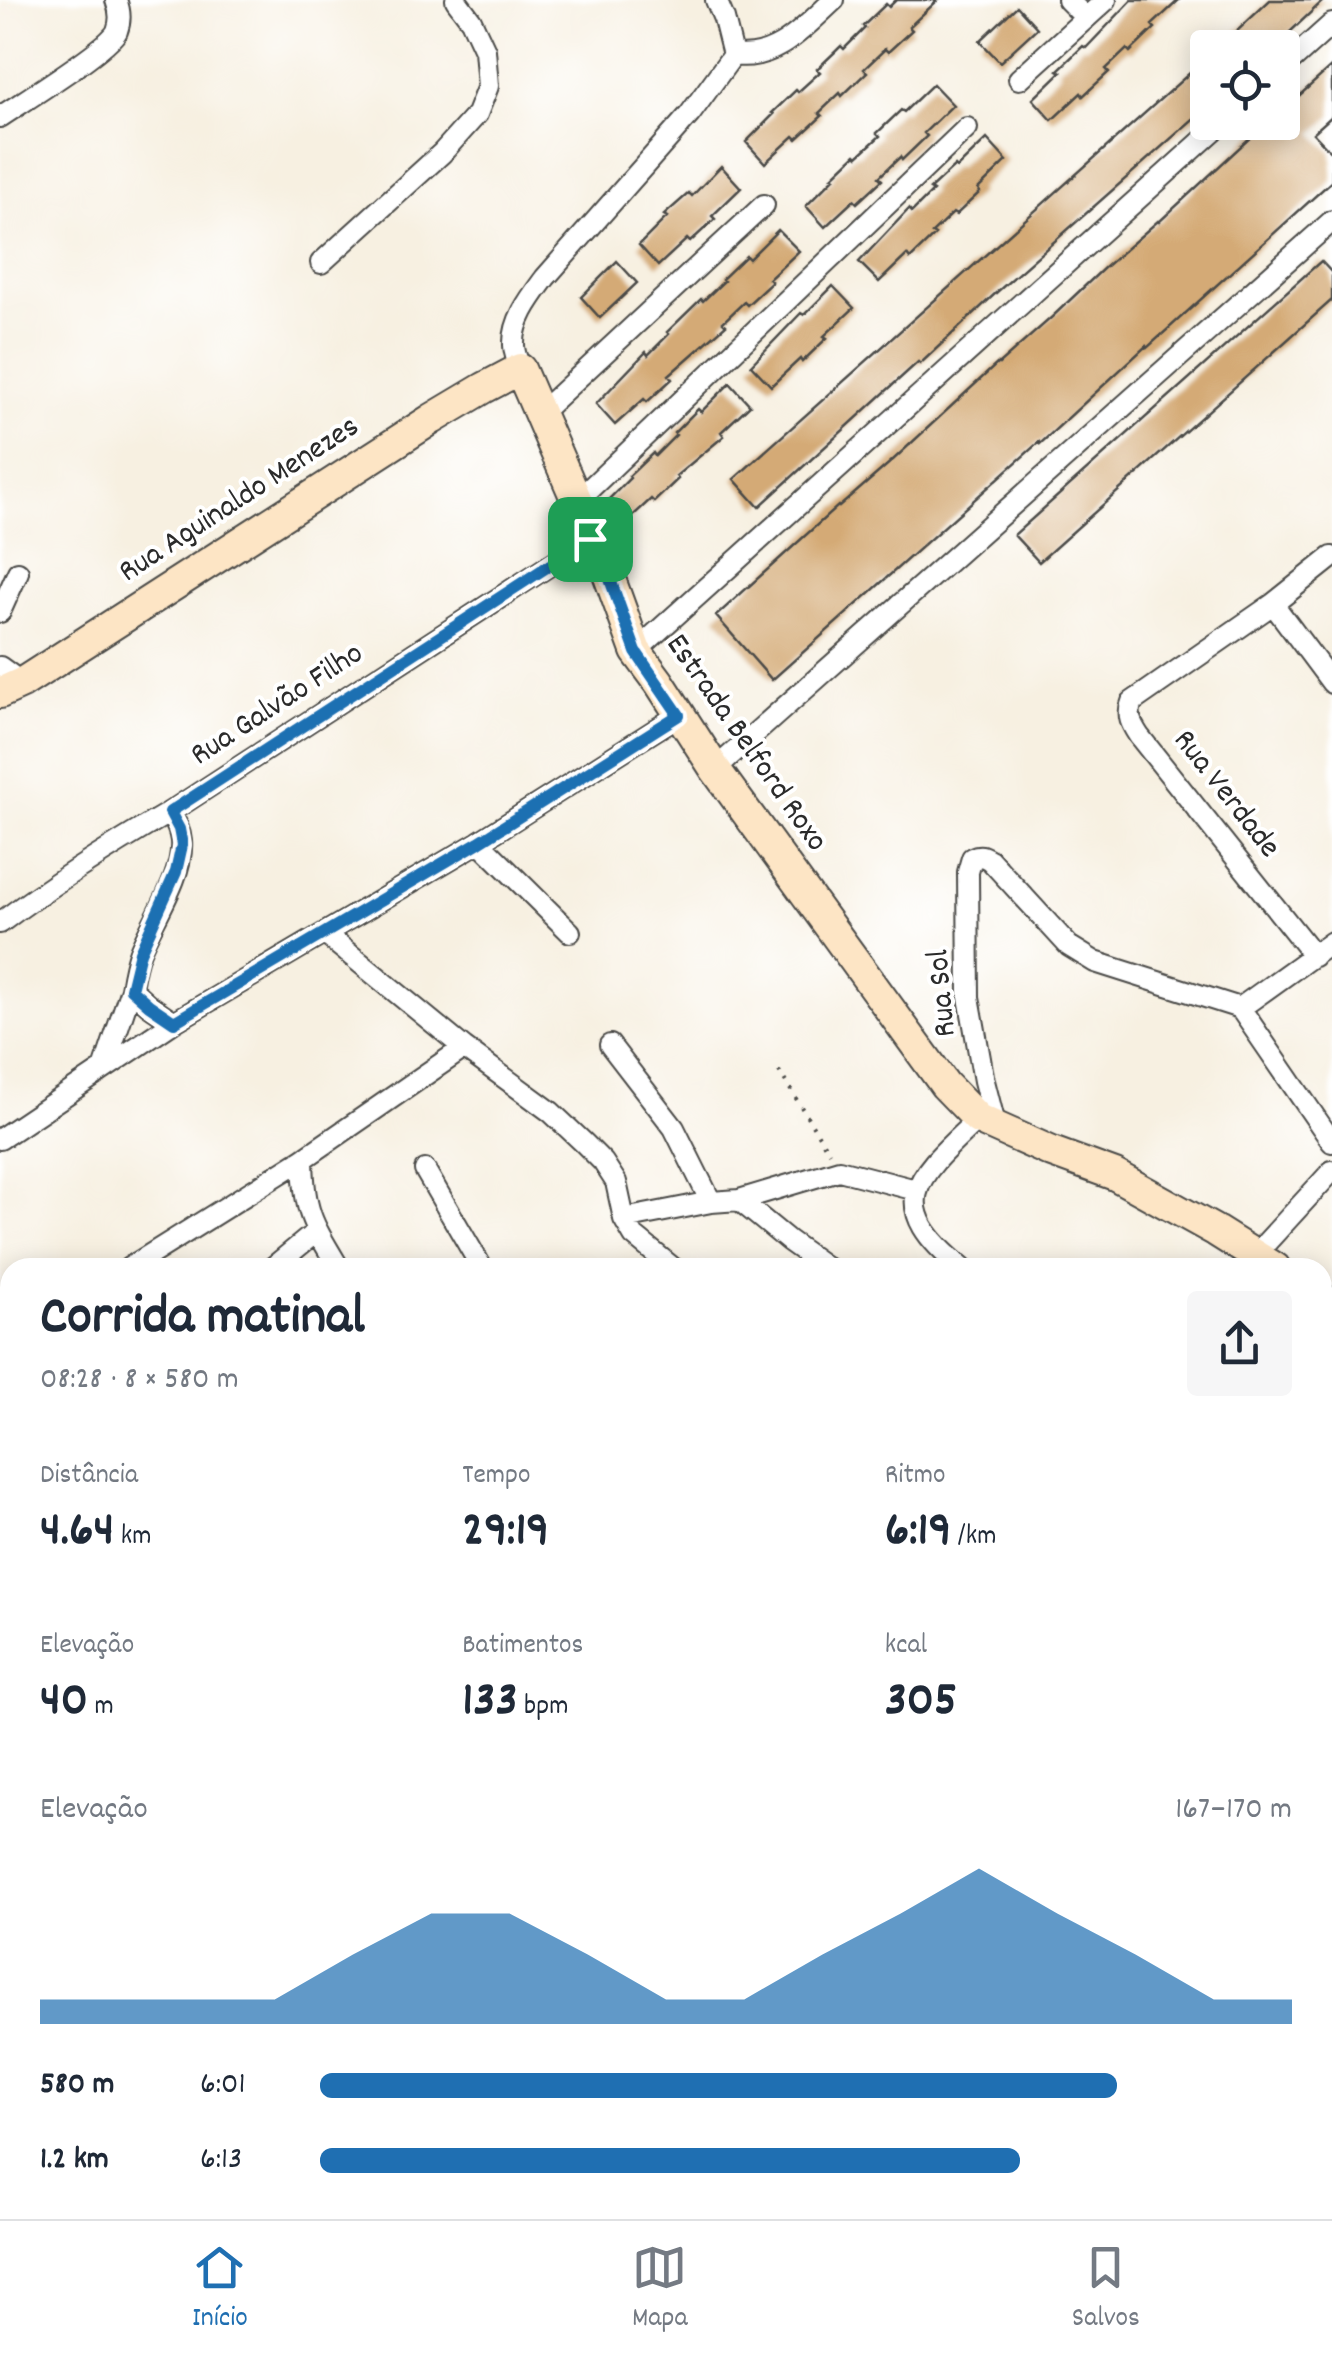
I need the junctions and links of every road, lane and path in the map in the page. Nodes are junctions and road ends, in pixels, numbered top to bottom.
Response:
1 (456, 0) edge
2 (716, 0) edge
3 (834, 0) edge
4 (1068, 0) edge
5 (1106, 0) edge
6 (118, 8) edge
7 (1086, 18) junction
8 (1332, 24) edge
9 (1300, 53) edge
10 (734, 54) junction
11 (1019, 79) dead end
12 (0, 117) edge
13 (967, 128) dead end
14 (1203, 140) edge
15 (764, 205) dead end
16 (1332, 221) edge
17 (321, 262) dead end
18 (520, 370) junction
19 (540, 413) junction
20 (577, 501) junction
21 (590, 539) junction
22 (1332, 557) edge
23 (18, 572) dead end
24 (1272, 604) junction
25 (0, 612) edge
26 (636, 652) junction
27 (7, 681) edge
28 (1332, 682) edge
29 (679, 715) junction
30 (714, 769) junction
31 (170, 812) junction
32 (479, 842) junction
33 (0, 923) edge
34 (570, 932) dead end
35 (325, 934) junction
36 (1332, 942) edge
37 (1314, 956) junction
38 (131, 989) junction
39 (1240, 1008) junction
40 (174, 1022) junction
41 (610, 1046) dead end
42 (464, 1048) junction
43 (104, 1069) junction
44 (780, 1071) dead end
45 (987, 1123) junction
46 (0, 1139) edge
47 (1332, 1142) edge
48 (304, 1159) junction
49 (425, 1170) dead end
50 (839, 1170) junction
51 (1332, 1171) edge
52 (916, 1190) junction
53 (739, 1200) junction
54 (712, 1202) junction
55 (624, 1219) junction
56 (317, 1231) junction
57 (146, 1258) edge
58 (284, 1258) edge
59 (333, 1258) edge
60 (476, 1258) edge
61 (661, 1258) edge
62 (813, 1258) edge
63 (950, 1258) edge
64 (1260, 1258) edge
65 (1267, 1258) edge

1 - 17 street
2 - 10 street
3 - 10 street
4 - 7 street
5 - 7 street
6 - 12 street
7 - 11 street
8 - 9 street
10 - 18 street, Estrada Belford Roxo
13 - 20 street
14 - 26 street
15 - 19 street
16 - 30 street
18 - 19 street, Estrada Belford Roxo
18 - 27 street, Rua Aguinaldo Menezes
19 - 20 street, Estrada Belford Roxo
20 - 21 street, Estrada Belford Roxo
21 - 26 street, Estrada Belford Roxo
21 - 31 street, Rua Galvão Filho
22 - 24 street
23 - 25 street
24 - 28 street
24 - 37 street, Rua Verdade
26 - 29 street, Estrada Belford Roxo
29 - 30 street, Estrada Belford Roxo
29 - 32 street
30 - 45 street, Estrada Belford Roxo
31 - 33 street, Rua Galvão Filho
31 - 38 street
32 - 34 street
32 - 35 street
35 - 40 street
35 - 42 street
36 - 37 street
37 - 39 street
38 - 40 street
38 - 43 street
39 - 45 street, Rua Sol
39 - 47 street
40 - 43 street
41 - 54 street
42 - 48 street
42 - 55 street
43 - 46 street
44 - 50 path
45 - 52 street
45 - 64 street, Estrada Belford Roxo
48 - 56 street
48 - 57 street
49 - 60 street
50 - 52 street
50 - 53 street
51 - 65 street
52 - 63 street
53 - 54 street
53 - 62 street
54 - 55 street
55 - 61 street
56 - 58 street
56 - 59 street

